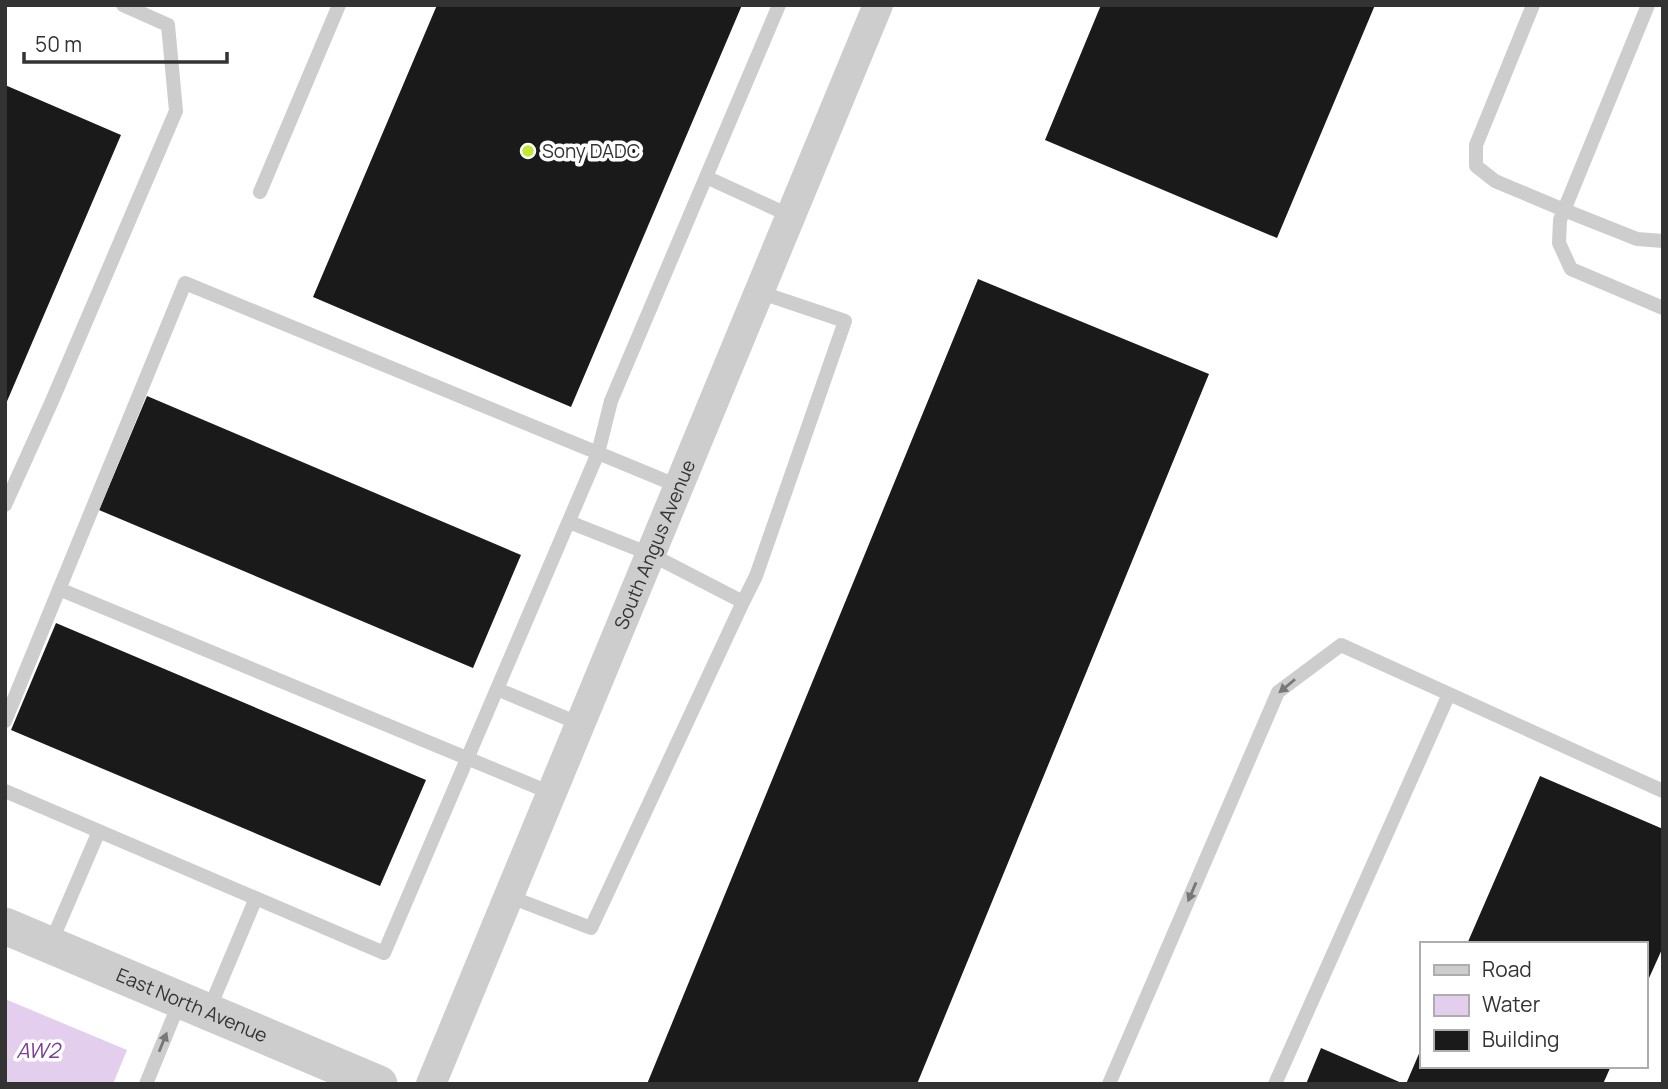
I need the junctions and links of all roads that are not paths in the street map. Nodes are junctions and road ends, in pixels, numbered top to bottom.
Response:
1 (123, 5) edge
2 (339, 5) edge
3 (779, 5) edge
4 (878, 5) edge
5 (1533, 5) edge
6 (1648, 5) edge
7 (706, 177) junction
8 (260, 192) dead end
9 (1564, 210) junction
10 (791, 216) junction
11 (1663, 241) edge
12 (759, 292) junction
13 (1663, 308) edge
14 (598, 453) junction
15 (678, 486) junction
16 (5, 505) edge
17 (569, 522) junction
18 (650, 554) junction
19 (59, 589) junction
20 (743, 602) junction
21 (497, 689) junction
22 (1449, 694) junction
23 (5, 721) edge
24 (580, 724) junction
25 (467, 758) junction
26 (1663, 791) edge
27 (5, 792) edge
28 (551, 793) junction
29 (99, 831) junction
30 (508, 896) junction
31 (256, 898) junction
32 (5, 926) edge
33 (50, 945) junction
34 (194, 1006) junction
35 (146, 1084) edge
36 (379, 1084) edge
37 (430, 1084) edge
38 (1109, 1084) edge
39 (1275, 1084) edge

1 - 16 lane
2 - 8 lane
3 - 7 lane
4 - 10 street, South Angus Avenue
5 - 9 lane
6 - 9 lane
7 - 10 lane
7 - 14 lane
9 - 11 lane
9 - 13 lane
10 - 12 street, South Angus Avenue
12 - 15 street, South Angus Avenue
12 - 20 lane
14 - 15 lane
14 - 17 lane
14 - 19 lane
15 - 18 street, South Angus Avenue
17 - 18 lane
17 - 21 lane
18 - 20 lane
18 - 24 street, South Angus Avenue
19 - 23 lane
19 - 25 lane
20 - 30 lane
21 - 24 lane
21 - 25 lane
22 - 26 lane
22 -> 38 lane
22 - 39 lane
24 - 28 street, South Angus Avenue
25 - 28 lane
25 - 31 lane
27 - 29 lane
28 - 30 street, South Angus Avenue
29 - 31 lane
29 - 33 lane
30 - 37 street, South Angus Avenue
31 - 34 lane
32 - 33 street, East North Avenue
33 - 34 street, East North Avenue
35 -> 34 lane
34 - 36 street, East North Avenue

